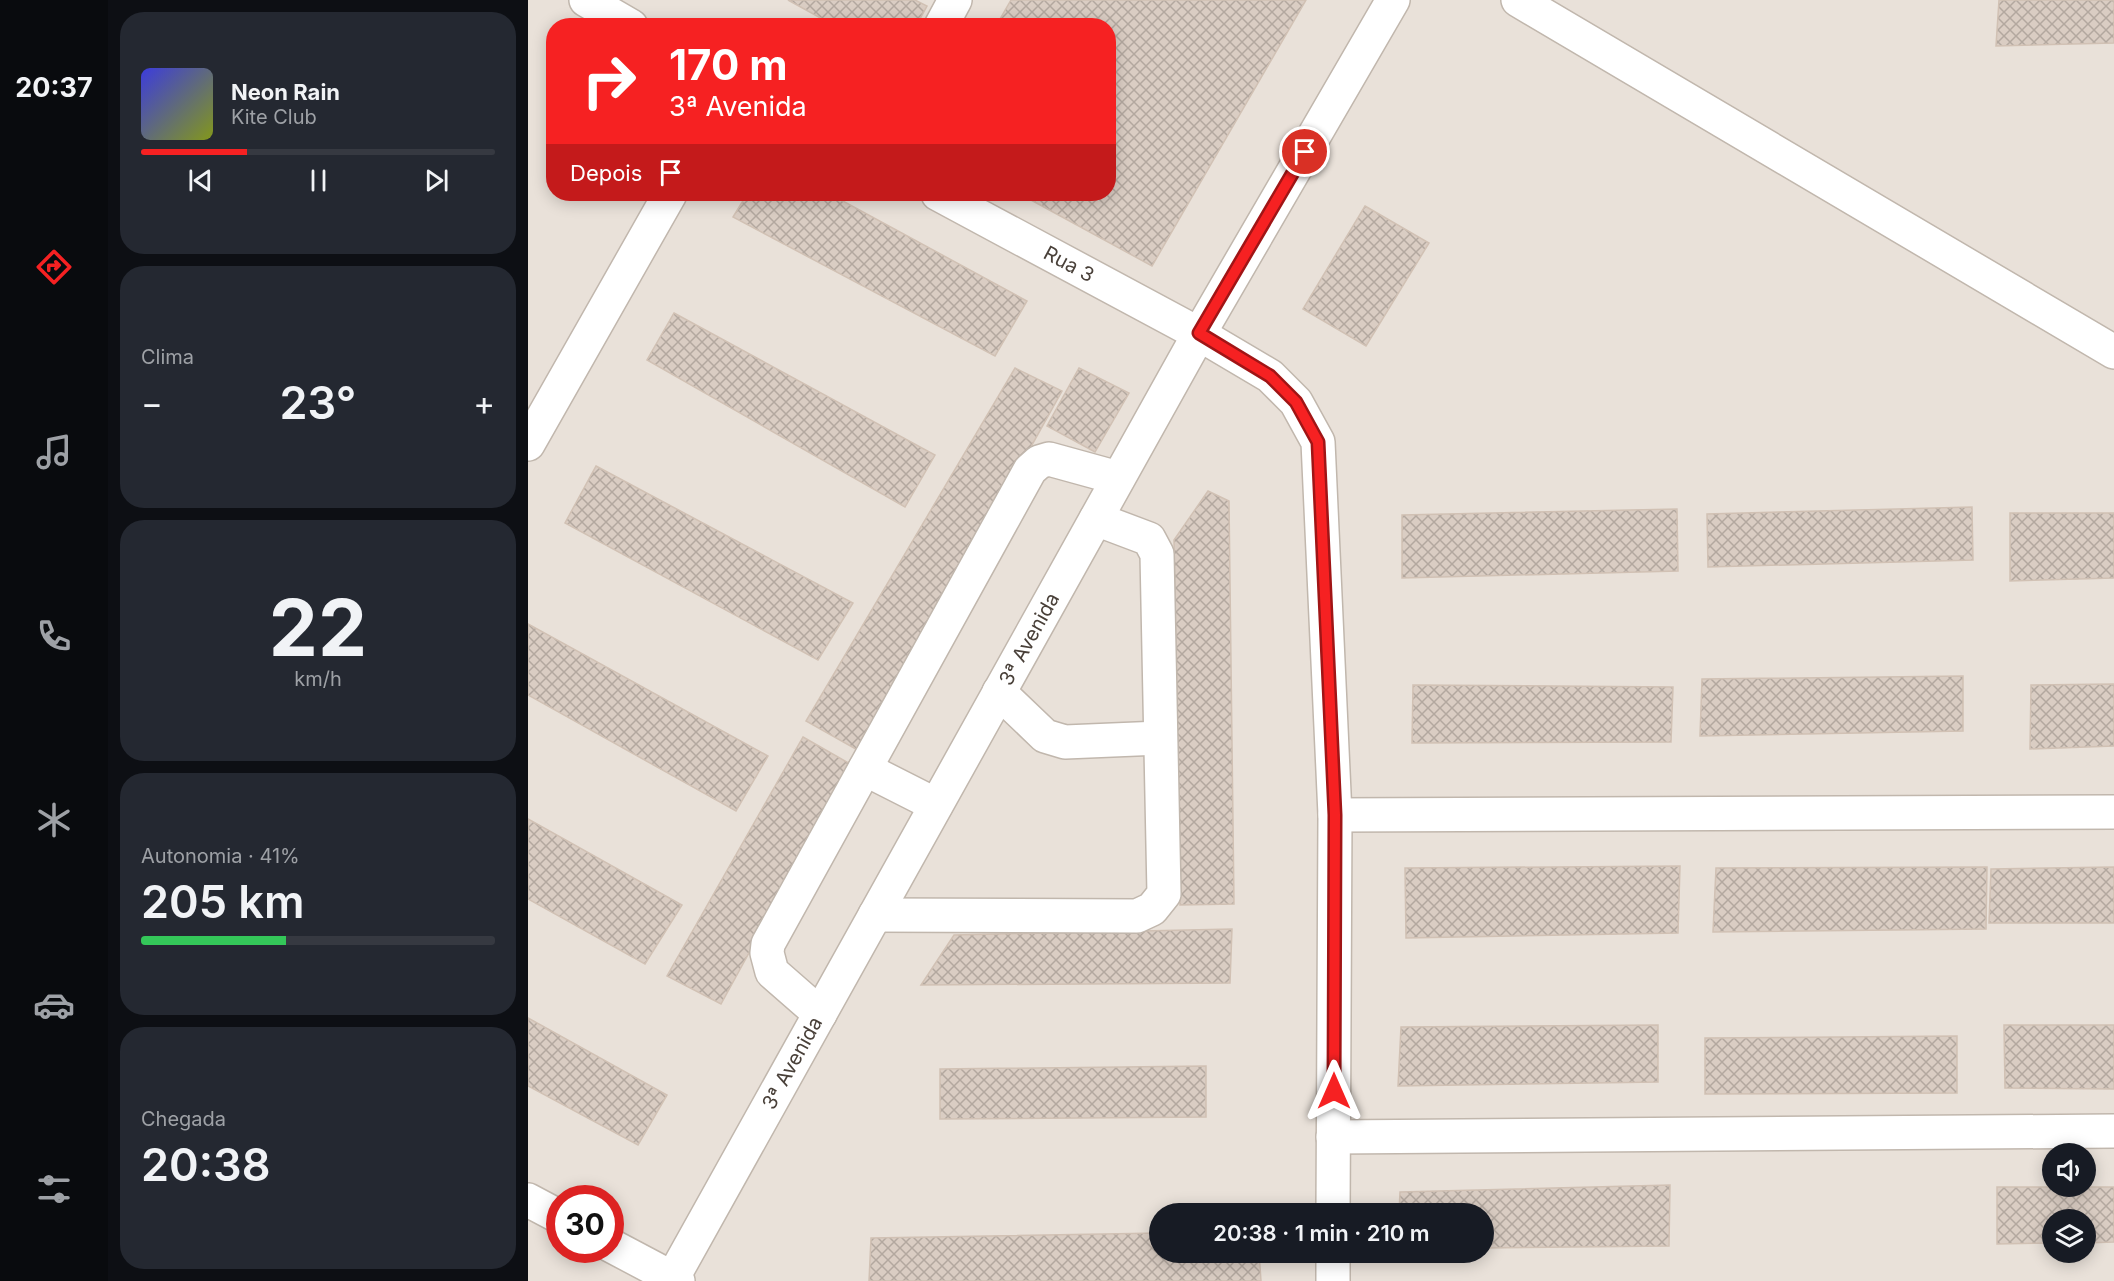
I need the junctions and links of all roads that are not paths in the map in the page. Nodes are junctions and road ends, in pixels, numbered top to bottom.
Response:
1 (586, 0) edge
2 (955, 0) edge
3 (1393, 0) edge
4 (1518, 0) edge
5 (616, 18) edge
6 (945, 18) edge
7 (666, 201) edge
8 (951, 201) edge
9 (1199, 333) junction
10 (2114, 352) edge
11 (528, 444) edge
12 (1118, 478) junction
13 (1096, 519) junction
14 (999, 692) junction
15 (1160, 738) junction
16 (865, 769) junction
17 (936, 805) junction
18 (2114, 812) edge
19 (1335, 815) junction
20 (875, 915) junction
21 (820, 1014) junction
22 (2114, 1131) edge
23 (1333, 1137) junction
24 (528, 1200) edge
25 (1333, 1203) edge
26 (546, 1210) edge
27 (624, 1253) edge
28 (1333, 1263) edge
29 (674, 1280) edge
30 (1333, 1281) edge

1 - 5 street
2 - 6 street
3 - 9 street, 3ª Avenida
4 - 10 street
7 - 11 street
8 - 9 street, Rua 3
9 - 12 street, 3ª Avenida
9 - 19 street, Rua 3
12 - 13 street, 3ª Avenida
12 - 16 street
13 - 14 street, 3ª Avenida
13 - 15 street
14 - 15 street
14 - 17 street, 3ª Avenida
15 - 20 street
16 - 17 street
16 - 21 street
17 - 20 street, 3ª Avenida
18 - 19 street
19 - 23 street, Rua 3
20 - 21 street, 3ª Avenida
21 - 29 street, 3ª Avenida
22 - 23 street
23 - 25 street, Rua 3
24 - 26 street
27 - 29 street
28 - 30 street

